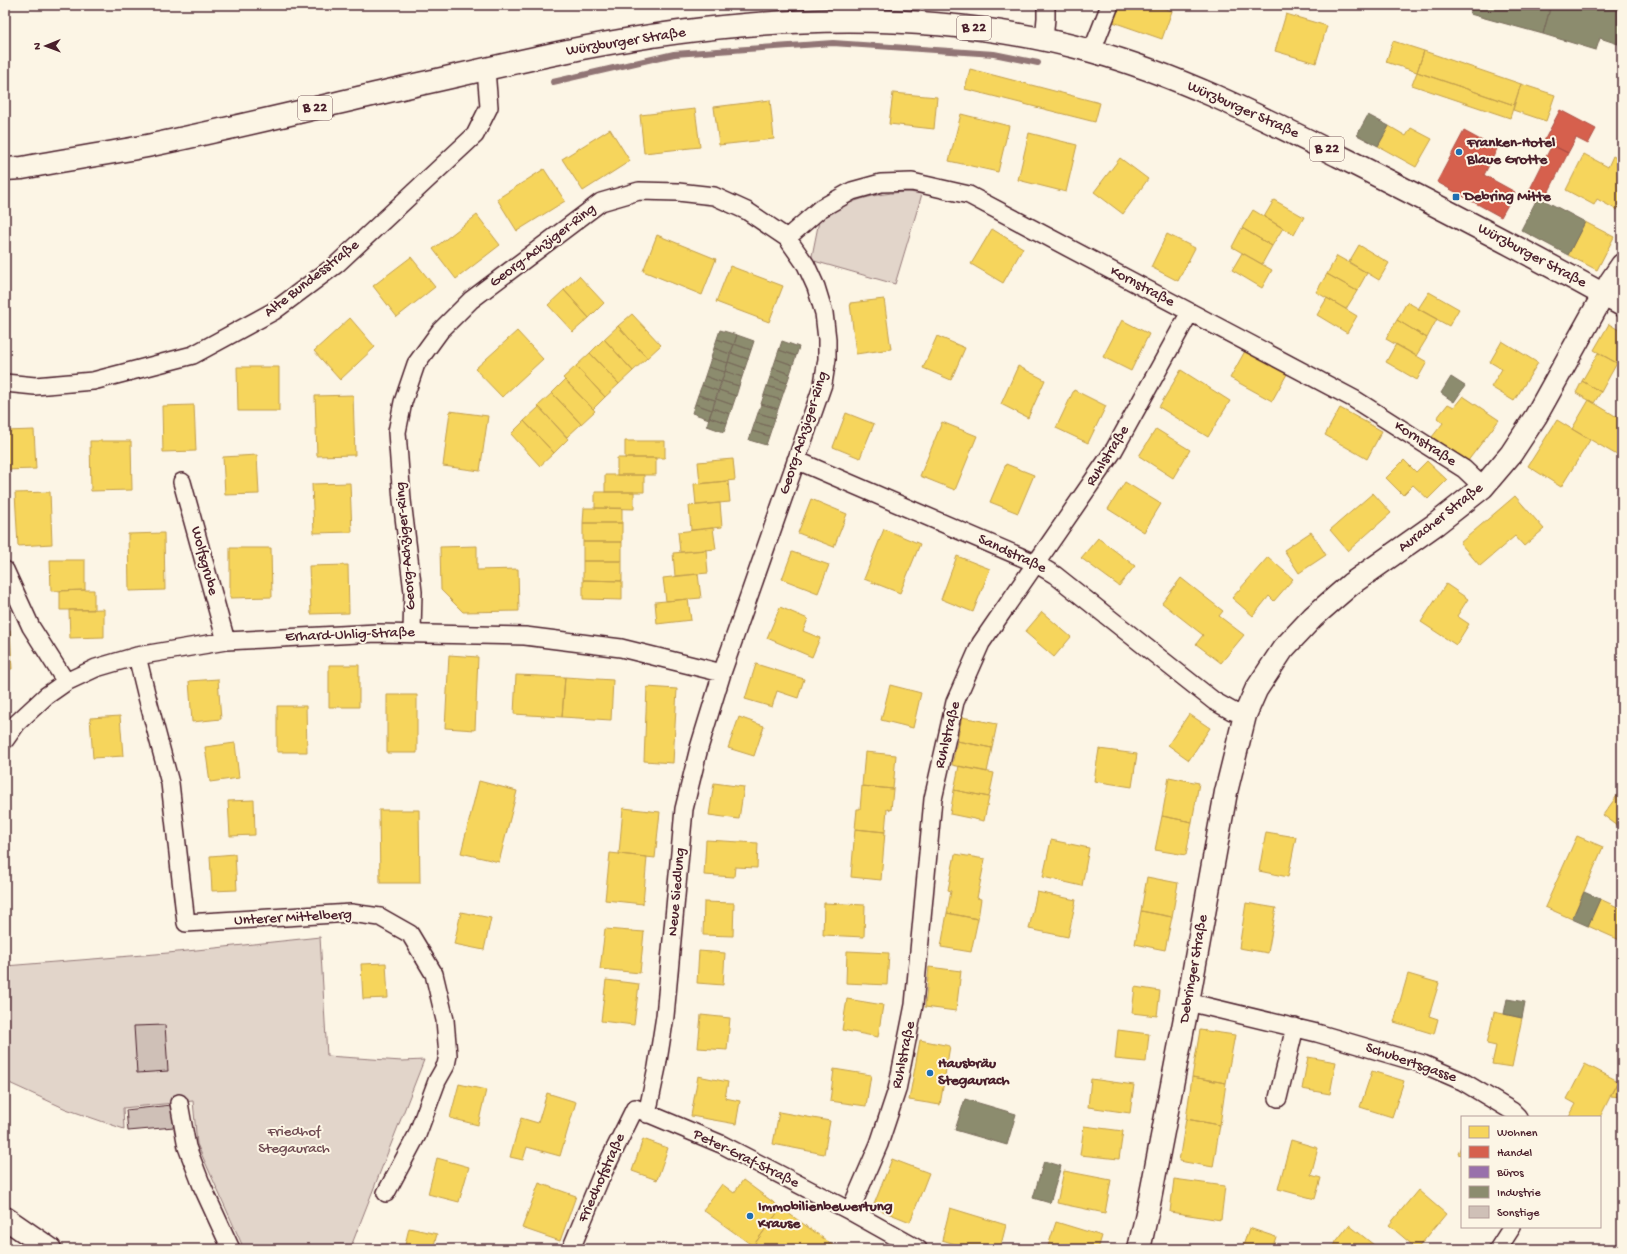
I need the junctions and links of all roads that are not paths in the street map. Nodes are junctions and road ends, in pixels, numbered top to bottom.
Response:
1 (1046, 5) edge
2 (1110, 5) edge
3 (1044, 40) junction
4 (1092, 51) junction
5 (486, 70) junction
6 (5, 170) edge
7 (787, 238) junction
8 (1622, 265) edge
9 (1613, 300) edge
10 (1190, 312) junction
11 (5, 383) edge
12 (796, 460) junction
13 (182, 482) dead end
14 (1484, 487) junction
15 (1035, 562) junction
16 (5, 570) edge
17 (412, 632) junction
18 (226, 641) junction
19 (137, 656) junction
20 (722, 673) junction
21 (66, 682) junction
22 (1256, 690) joint
23 (1245, 715) junction
24 (5, 740) edge
25 (1188, 1002) junction
26 (1295, 1027) junction
27 (1278, 1098) dead end
28 (179, 1103) dead end
29 (641, 1111) junction
30 (1517, 1116) edge
31 (386, 1193) dead end
32 (850, 1211) junction
33 (5, 1218) edge
34 (1511, 1228) edge
35 (50, 1249) edge
36 (231, 1249) edge
37 (571, 1249) edge
38 (918, 1249) edge
39 (1139, 1249) edge
40 (1498, 1249) edge

1 - 3 street
2 - 4 street
3 - 4 main road, Würzburger Straße / B 22
3 - 5 main road, Würzburger Straße / B 22
4 - 9 main road, Würzburger Straße / B 22
5 - 6 main road, B 22
5 - 11 street, Alte Bundesstraße
7 - 10 street, Kornstraße
7 - 12 street, Georg-Achziger-Ring
7 - 17 street, Georg-Achziger-Ring
8 - 9 main road, Auracher Straße
9 - 14 main road, Auracher Straße
10 - 14 street, Kornstraße
10 - 15 street, Ruhlstraße
12 - 15 street, Sandstraße
12 - 20 street, Georg-Achziger-Ring
13 - 18 street, Wolfsgrube
14 - 22 main road, Auracher Straße
15 - 23 street, Sandstraße
15 - 32 street, Ruhlstraße
16 - 21 street
17 - 18 street, Erhard-Uhlig-Straße
17 - 20 street, Erhard-Uhlig-Straße
18 - 19 street, Erhard-Uhlig-Straße
19 - 21 street, Erhard-Uhlig-Straße
19 - 31 street, Unterer Mittelberg
20 - 29 street, Neue Siedlung
21 - 24 street, Erhard-Uhlig-Straße
22 - 23 main road, Debringer Straße
23 - 25 main road, Debringer Straße
25 - 26 street, Schubertsgasse
25 - 39 main road, Debringer Straße
26 - 27 street
26 - 30 street, Schubertsgasse
28 - 36 street
29 - 32 street, Peter-Graf-Straße
29 - 37 street, Friedhofstraße
32 - 38 street, Peter-Graf-Straße
33 - 35 main road
34 - 40 street

